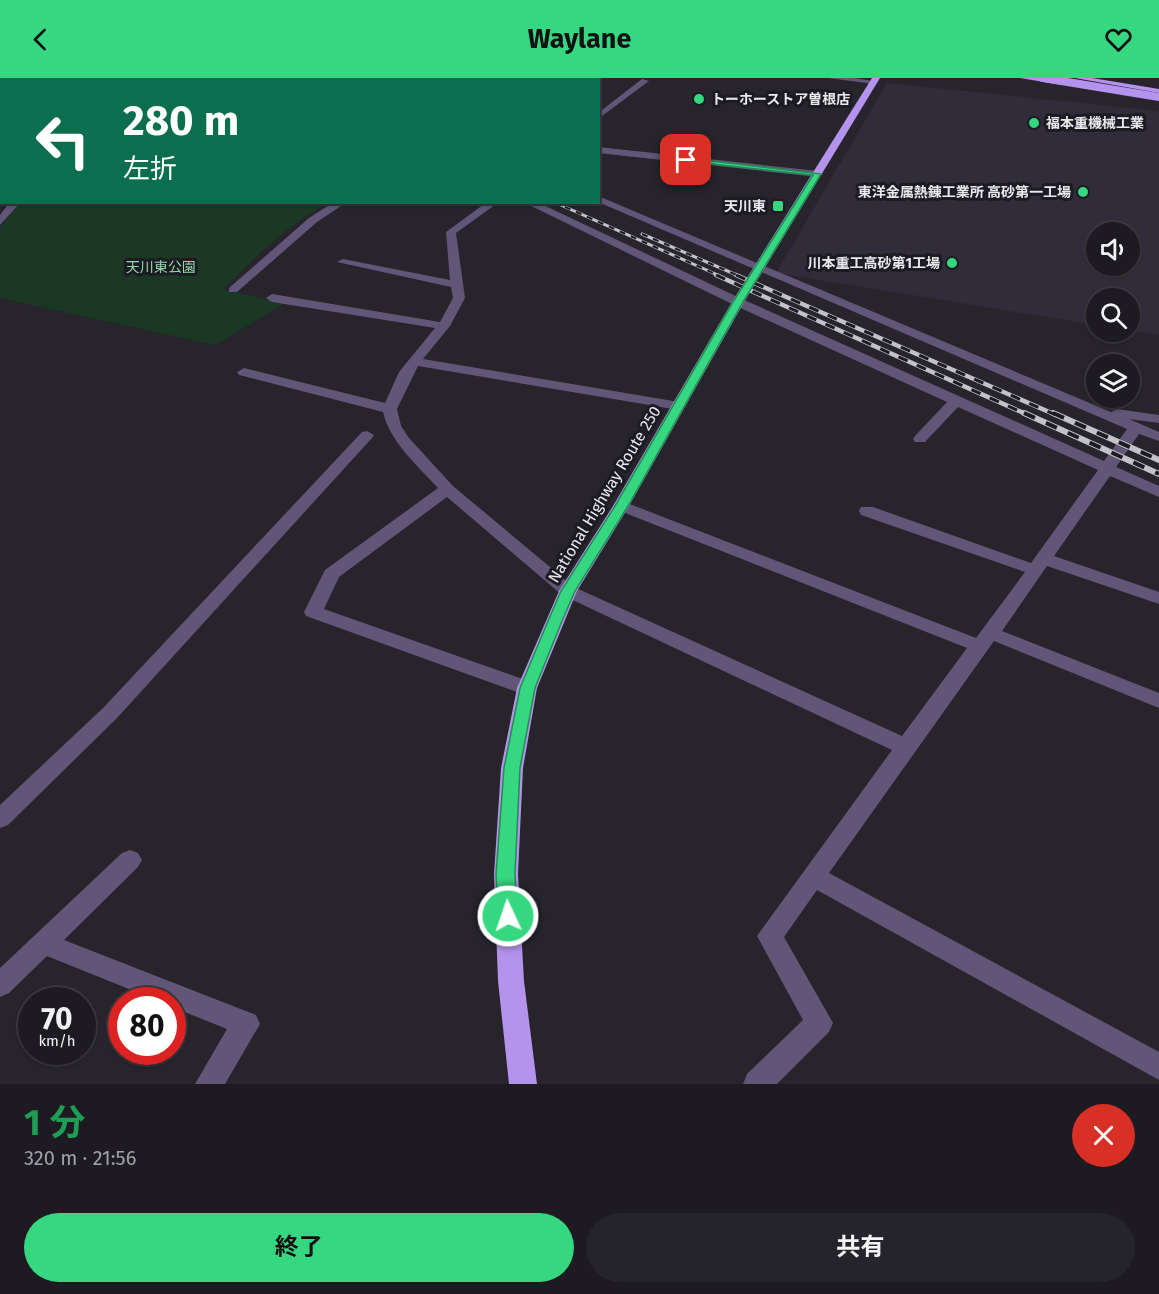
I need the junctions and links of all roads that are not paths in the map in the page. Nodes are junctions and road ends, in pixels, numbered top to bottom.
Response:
1 (832, 78) edge
2 (1024, 78) edge
3 (1042, 78) edge
4 (1078, 78) edge
5 (1103, 78) edge
6 (875, 80) edge
7 (645, 81) dead end
8 (1159, 89) edge
9 (1159, 97) edge
10 (610, 98) dead end
11 (621, 99) junction
12 (600, 115) edge
13 (600, 150) edge
14 (818, 174) junction
15 (600, 200) edge
16 (14, 204) edge
17 (339, 204) edge
18 (491, 204) edge
19 (532, 204) edge
20 (0, 222) edge
21 (343, 262) dead end
22 (758, 269) junction
23 (458, 285) junction
24 (234, 290) dead end
25 (272, 298) dead end
26 (738, 302) junction
27 (444, 326) junction
28 (415, 362) junction
29 (244, 372) dead end
30 (956, 402) junction
31 (679, 406) junction
32 (390, 409) junction
33 (1095, 410) junction
34 (1159, 420) edge
35 (1136, 427) junction
36 (367, 435) dead end
37 (1159, 437) edge
38 (920, 440) dead end
39 (1106, 469) junction
40 (447, 489) junction
41 (1159, 492) edge
42 (621, 506) junction
43 (867, 511) dead end
44 (1039, 564) junction
45 (568, 591) junction
46 (1159, 598) edge
47 (985, 640) junction
48 (527, 688) junction
49 (1159, 701) edge
50 (906, 747) junction
51 (0, 819) edge
52 (130, 860) dead end
53 (813, 876) junction
54 (43, 943) junction
55 (0, 985) edge
56 (1159, 1067) edge
57 (209, 1084) edge
58 (523, 1084) edge
59 (757, 1084) edge

1 - 6 street
2 - 9 highway
3 - 9 highway, bridge
4 - 8 highway
5 - 8 highway
6 - 14 highway, National Highway Route 250
7 - 11 street
10 - 11 street
11 - 12 street
13 - 14 street
14 - 22 highway, National Highway Route 250
15 - 22 street
16 - 20 street
17 - 24 street
18 - 23 street
19 - 26 street
21 - 23 street
22 - 26 highway, National Highway Route 250
22 - 33 street
23 - 27 street
25 - 27 street
26 - 30 street
26 - 31 highway, National Highway Route 250
27 - 28 street
28 - 31 street
28 - 32 street
29 - 32 street
30 - 38 street
30 - 39 street
31 - 42 highway, National Highway Route 250
32 - 40 street
33 - 34 street
33 - 35 street
35 - 37 street
35 - 39 street
36 - 51 street
39 - 41 street
39 - 44 street
40 - 45 street
40 - 48 street
42 - 45 highway, National Highway Route 250
42 - 47 street
43 - 44 street
44 - 46 street
44 - 47 street
45 - 48 highway, National Highway Route 250
45 - 50 street
47 - 49 street
47 - 50 street
48 - 58 highway, National Highway Route 250
50 - 53 street
52 - 54 street
53 - 56 street
53 - 59 street
54 - 55 street
54 - 57 street

